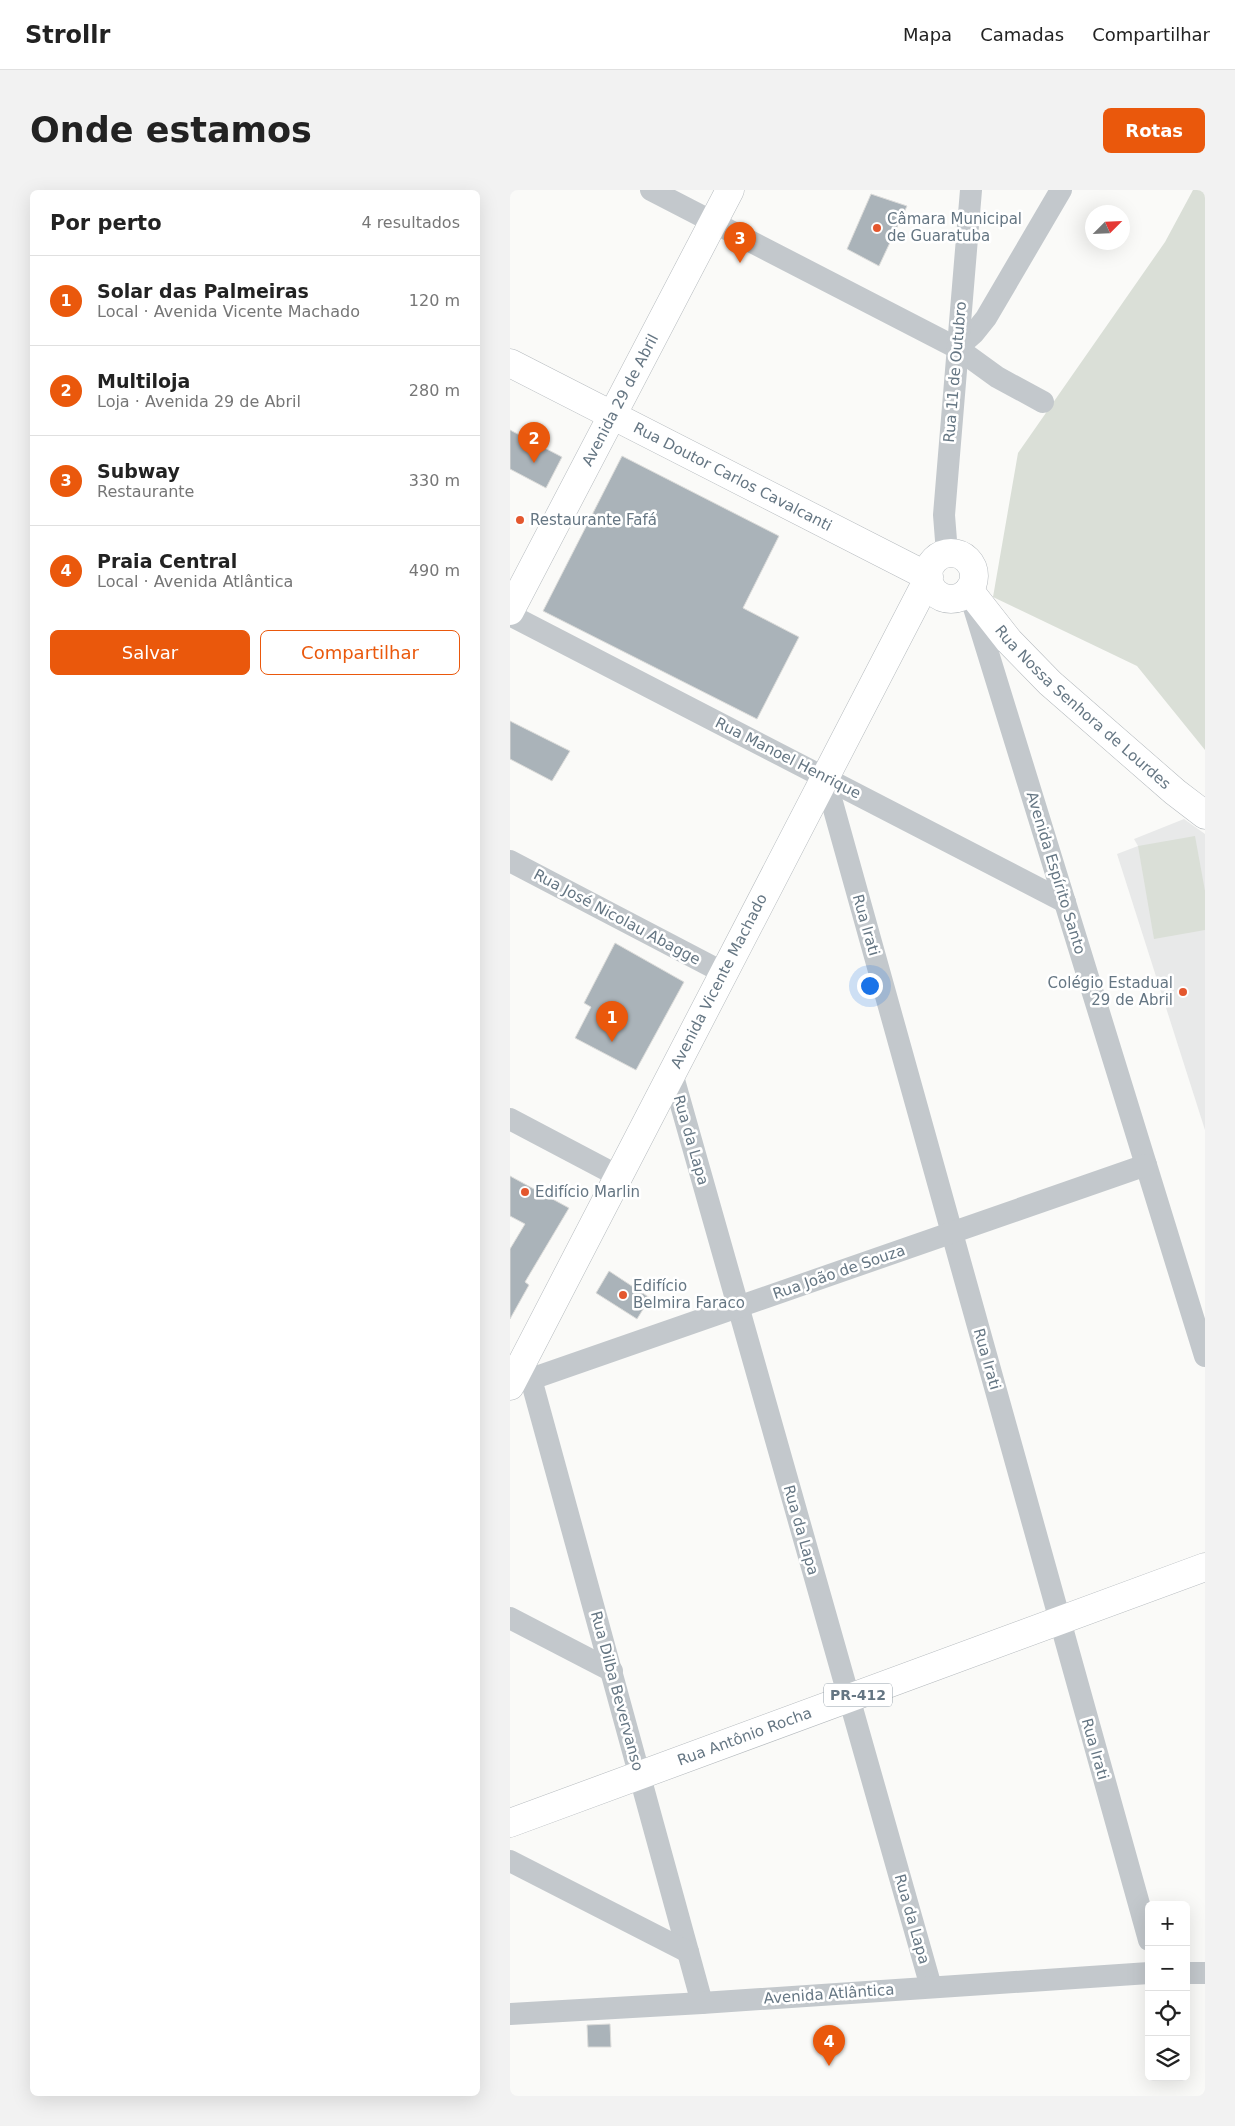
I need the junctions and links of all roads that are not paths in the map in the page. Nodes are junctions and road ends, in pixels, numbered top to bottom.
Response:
1 (651, 190) edge
2 (730, 190) edge
3 (971, 190) edge
4 (1061, 190) edge
5 (713, 222) junction
6 (957, 348) junction
7 (510, 363) edge
8 (1043, 402) dead end
9 (612, 416) junction
10 (947, 553) junction
11 (928, 577) junction
12 (969, 590) junction
13 (510, 613) edge
14 (825, 777) junction
15 (1205, 815) edge
16 (510, 861) edge
17 (1065, 902) junction
18 (724, 973) junction
19 (672, 1073) junction
20 (510, 1119) edge
21 (1146, 1166) junction
22 (618, 1176) junction
23 (952, 1233) junction
24 (738, 1307) junction
25 (1205, 1356) edge
26 (517, 1376) edge
27 (1205, 1568) edge
28 (510, 1618) edge
29 (1060, 1621) junction
30 (612, 1671) junction
31 (849, 1698) junction
32 (640, 1775) junction
33 (510, 1823) edge
34 (510, 1861) edge
35 (1145, 1926) edge
36 (688, 1952) junction
37 (1145, 1973) edge
38 (1190, 1973) edge
39 (1205, 1973) edge
40 (931, 1987) junction
41 (702, 2003) junction
42 (510, 2014) edge

1 - 5 street
2 - 5 main road, Avenida 29 de Abril
3 - 6 street, Rua 11 de Outubro
4 - 6 street
5 - 6 street
5 - 9 main road, Avenida 29 de Abril
6 - 8 street
6 - 10 street, Rua 11 de Outubro
7 - 9 main road, Rua Doutor Carlos Cavalcanti
9 - 11 main road, Rua Doutor Carlos Cavalcanti
9 - 13 main road, Avenida 29 de Abril
10 - 11 main road
10 - 12 main road
11 - 12 main road
11 - 14 main road, Avenida Vicente Machado
12 - 15 main road, Rua Nossa Senhora de Lourdes
12 - 17 street, Avenida Espírito Santo
13 - 14 street, Rua Manoel Henrique
14 - 17 street, Rua Manoel Henrique
14 - 18 main road, Avenida Vicente Machado
14 - 23 street, Rua Irati
16 - 18 street, Rua José Nicolau Abagge
17 - 21 street, Avenida Espírito Santo
18 - 19 main road, Avenida Vicente Machado
19 - 22 main road, Avenida Vicente Machado
19 - 24 street, Rua da Lapa
20 - 22 street
21 - 23 street, Rua João de Souza
21 - 25 street, Avenida Espírito Santo
22 - 26 main road, Avenida Vicente Machado
23 - 24 street, Rua João de Souza
23 - 29 street, Rua Irati
24 - 26 street, Rua João de Souza
24 - 31 street, Rua da Lapa
26 - 30 street, Rua Dilba Bevervanso
27 - 29 main road, Rua Antônio Rocha / PR-412
28 - 30 street
29 - 31 main road, Rua Antônio Rocha / PR-412
29 - 35 street, Rua Irati
30 - 32 street, Rua Dilba Bevervanso
31 - 32 main road, Rua Antônio Rocha / PR-412
31 - 40 street, Rua da Lapa
32 - 33 main road, Rua Antônio Rocha / PR-412
32 - 36 street, Rua Dilba Bevervanso
34 - 36 street
36 - 41 street, Rua Dilba Bevervanso
37 - 40 street, Avenida Atlântica
38 - 39 street
40 - 41 street, Avenida Atlântica
41 - 42 street, Avenida Atlântica

